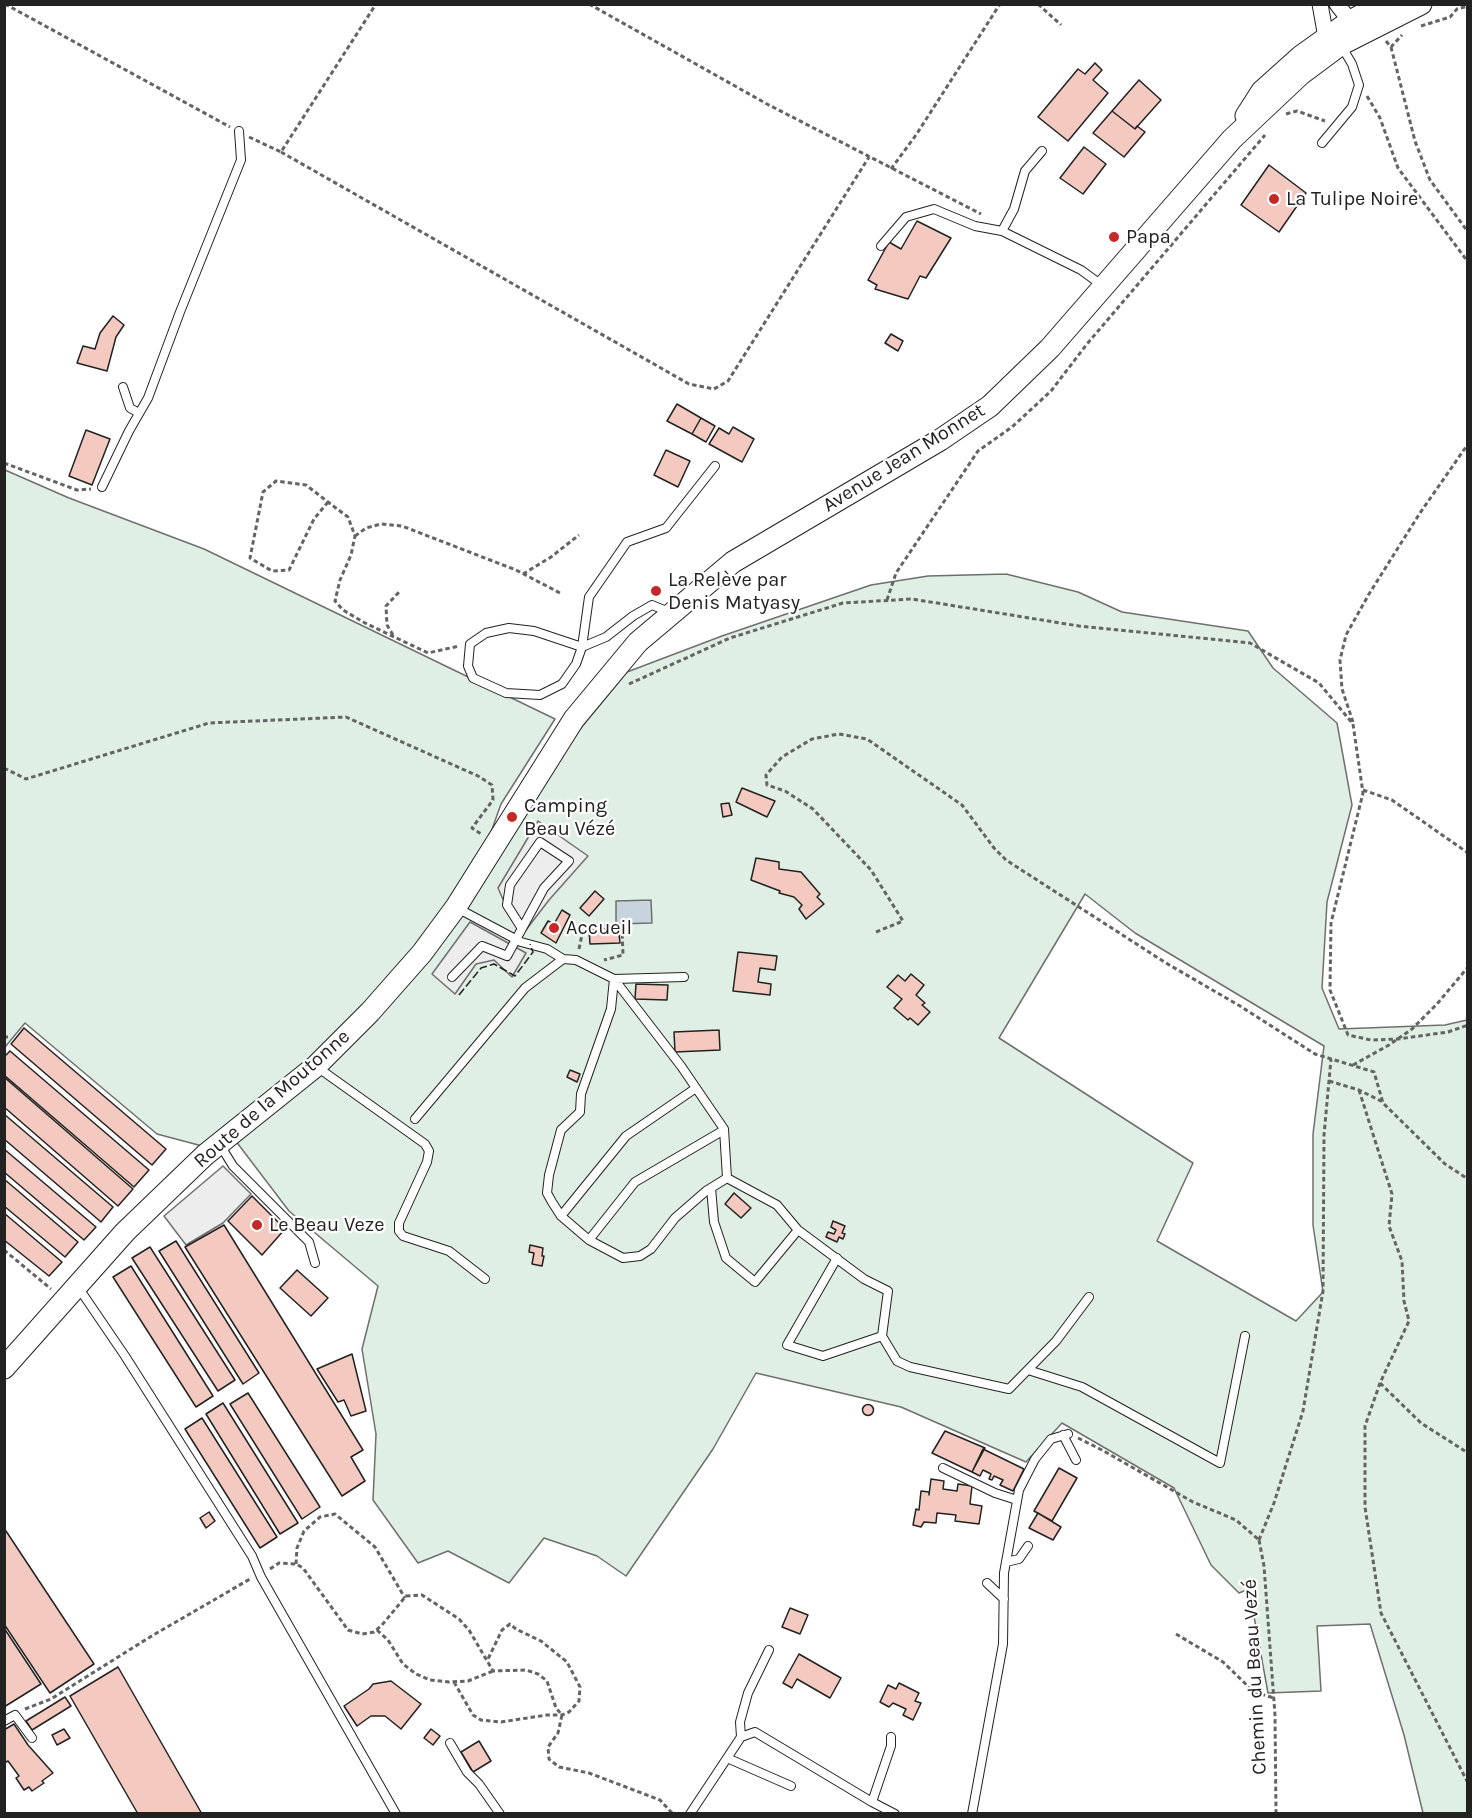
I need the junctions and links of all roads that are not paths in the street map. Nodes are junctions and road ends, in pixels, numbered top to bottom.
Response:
1 (1421, 4) edge
2 (1320, 7) edge
3 (1377, 7) edge
4 (1341, 28) edge
5 (239, 132) road end
6 (1232, 139) junction
7 (1322, 143) dead end
8 (1042, 150) dead end
9 (1002, 231) junction
10 (880, 246) dead end
11 (1104, 287) junction
12 (123, 387) dead end
13 (140, 413) junction
14 (715, 466) dead end
15 (102, 487) road end
16 (671, 614) junction
17 (582, 647) junction
18 (574, 719) joint
19 (456, 907) junction
20 (521, 927) dead end
21 (517, 939) junction
22 (564, 960) junction
23 (452, 977) dead end
24 (684, 977) dead end
25 (614, 979) junction
26 (316, 1066) junction
27 (696, 1088) junction
28 (416, 1119) dead end
29 (724, 1130) junction
30 (219, 1144) junction
31 (727, 1178) junction
32 (711, 1188) junction
33 (561, 1216) junction
34 (798, 1230) junction
35 (589, 1240) junction
36 (837, 1258) junction
37 (315, 1263) dead end
38 (485, 1279) dead end
39 (71, 1293) junction
40 (1089, 1297) dead end
41 (882, 1336) junction
42 (1245, 1336) dead end
43 (4, 1368) edge
44 (1028, 1370) junction
45 (1076, 1460) dead end
46 (943, 1468) dead end
47 (1017, 1500) junction
48 (1028, 1546) dead end
49 (1006, 1562) junction
50 (987, 1583) dead end
51 (1004, 1599) junction
52 (769, 1650) dead end
53 (4, 1721) edge
54 (741, 1737) junction
55 (891, 1737) dead end
56 (32, 1738) dead end
57 (450, 1743) dead end
58 (727, 1758) junction
59 (791, 1786) dead end
60 (872, 1802) junction
61 (396, 1814) edge
62 (500, 1814) edge
63 (690, 1814) edge
64 (895, 1814) edge
65 (972, 1814) edge

1 - 4 main road, Avenue Jean Monnet
2 - 4 street
2 - 4 lane
3 - 4 main road, Avenue Jean Monnet
4 - 6 main road, Avenue Jean Monnet
4 - 6 main road, Avenue Jean Monnet
4 - 7 lane
5 - 13 lane
6 - 11 main road, Avenue Jean Monnet
8 - 9 lane
9 - 10 lane
9 - 11 lane
11 - 16 main road, Avenue Jean Monnet
12 - 13 lane
13 - 15 lane
14 - 17 lane
16 - 17 lane
16 - 18 main road, Avenue Jean Monnet
17 - 17 lane
18 - 19 main road, Route de la Moutonne
19 - 21 lane
19 - 26 main road, Route de la Moutonne
20 - 21 lane
21 - 22 lane
21 - 23 lane
22 - 25 lane
22 - 28 lane
24 - 25 lane
25 - 27 lane
25 - 33 lane
26 - 30 main road, Route de la Moutonne
26 - 38 lane
27 - 29 lane
27 - 33 lane
29 - 31 lane
29 - 35 lane
30 - 37 lane
30 - 39 main road, Route de la Moutonne
31 - 32 lane
31 - 34 lane
32 - 34 lane
32 - 35 lane
33 - 35 lane
34 - 36 lane
36 - 41 lane
36 - 41 lane
39 - 43 main road, Route de la Moutonne
39 - 61 lane
40 - 44 lane
41 - 44 lane
42 - 44 lane
45 - 47 lane
46 - 47 lane
47 - 49 lane
48 - 49 lane
49 - 51 lane
50 - 51 lane
51 - 65 lane
52 - 54 lane
53 - 56 lane
54 - 58 lane
54 - 60 lane
55 - 60 lane
57 - 62 lane
58 - 59 lane
58 - 63 lane
60 - 64 lane

